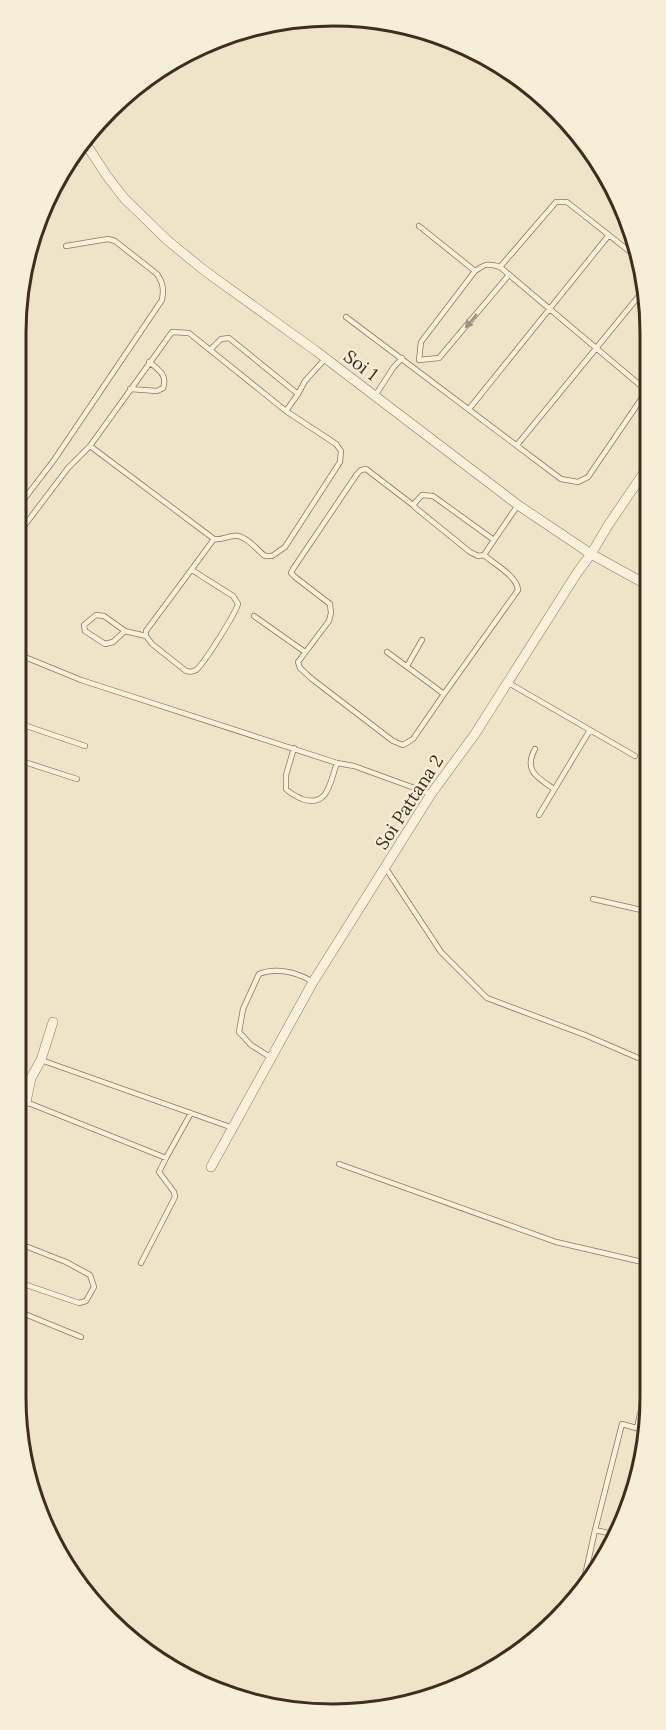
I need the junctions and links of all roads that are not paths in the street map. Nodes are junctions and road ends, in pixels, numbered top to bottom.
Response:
1 (88, 147) edge
2 (419, 226) dead end
3 (609, 235) junction
4 (66, 246) dead end
5 (629, 251) edge
6 (500, 267) junction
7 (475, 271) junction
8 (508, 276) junction
9 (638, 297) edge
10 (549, 309) junction
11 (346, 317) dead end
12 (596, 348) junction
13 (210, 350) junction
14 (402, 358) junction
15 (325, 359) junction
16 (420, 360) junction
17 (149, 362) junction
18 (414, 368) junction
19 (640, 384) edge
20 (130, 389) junction
21 (298, 394) junction
22 (375, 396) junction
23 (640, 402) edge
24 (470, 409) junction
25 (286, 411) junction
26 (517, 445) junction
27 (90, 446) junction
28 (640, 478) edge
29 (26, 497) edge
30 (413, 505) junction
31 (518, 505) junction
32 (26, 523) edge
33 (214, 539) junction
34 (494, 540) junction
35 (591, 554) junction
36 (484, 555) junction
37 (192, 570) junction
38 (640, 581) edge
39 (254, 616) dead end
40 (125, 631) junction
41 (146, 636) junction
42 (422, 640) dead end
43 (305, 652) junction
44 (387, 652) dead end
45 (26, 658) edge
46 (407, 666) junction
47 (507, 682) junction
48 (444, 694) junction
49 (26, 726) edge
50 (590, 730) junction
51 (85, 746) dead end
52 (294, 748) junction
53 (535, 749) dead end
54 (635, 756) dead end
55 (26, 763) edge
56 (337, 763) junction
57 (77, 779) dead end
58 (554, 789) junction
59 (431, 794) junction
60 (539, 814) dead end
61 (385, 867) junction
62 (593, 899) dead end
63 (640, 910) edge
64 (313, 982) junction
65 (53, 1022) dead end
66 (270, 1057) junction
67 (640, 1059) edge
68 (41, 1060) junction
69 (26, 1102) joint
70 (191, 1113) junction
71 (233, 1128) junction
72 (166, 1158) junction
73 (339, 1164) dead end
74 (211, 1167) dead end
75 (26, 1246) edge
76 (640, 1261) edge
77 (141, 1263) dead end
78 (26, 1285) edge
79 (26, 1314) edge
80 (81, 1337) dead end
81 (640, 1414) edge
82 (637, 1428) joint
83 (595, 1530) junction
84 (609, 1533) edge
85 (587, 1571) edge

1 - 15 street, Soi 1
2 - 7 lane
3 - 5 lane
3 - 6 lane
3 - 10 lane
4 - 29 lane
6 - 7 lane
6 - 8 lane
7 - 16 lane
8 - 10 lane
8 -> 16 lane
9 - 12 lane
10 - 12 lane
10 - 24 lane
11 - 14 lane
12 - 19 lane
12 - 26 lane
13 - 17 lane
13 - 21 lane
13 - 25 lane
14 - 18 lane
14 - 22 lane
15 - 21 lane
15 - 22 street, Soi 1
16 - 18 lane
17 - 20 lane
17 - 20 lane
18 - 24 lane
20 - 27 lane
21 - 25 lane
22 - 31 street, Soi 1
23 - 26 lane
24 - 26 lane
25 - 33 lane
27 - 32 lane
27 - 33 lane
28 - 35 street, Soi Pattana 2
30 - 34 lane
30 - 36 lane
30 - 43 lane
31 - 34 lane
31 - 35 street, Soi 1
33 - 37 lane
34 - 36 lane
35 - 38 street, Soi 1
35 - 47 street, Soi Pattana 2
36 - 48 lane
37 - 41 lane
37 - 41 lane
39 - 43 lane
40 - 40 lane
40 - 41 lane
42 - 46 lane
43 - 48 lane
44 - 46 lane
45 - 52 lane
46 - 48 lane
47 - 50 lane
47 - 59 street, Soi Pattana 2
49 - 51 lane
50 - 54 lane
50 - 58 lane
52 - 56 lane
52 - 56 lane
53 - 58 lane
55 - 57 lane
56 - 59 lane
58 - 60 lane
59 - 61 street, Soi Pattana 2
61 - 64 street, Soi Pattana 2
61 - 67 lane
62 - 63 lane
64 - 66 street, Soi Pattana 2
64 - 66 lane
65 - 68 street
66 - 71 street, Soi Pattana 2
68 - 69 street
68 - 70 lane
69 - 72 lane
70 - 71 lane
70 - 72 lane
71 - 74 street, Soi Pattana 2
72 - 77 lane
73 - 76 lane
75 - 78 lane
79 - 80 lane
81 - 82 lane
82 - 83 lane
83 - 84 lane
83 - 85 lane

